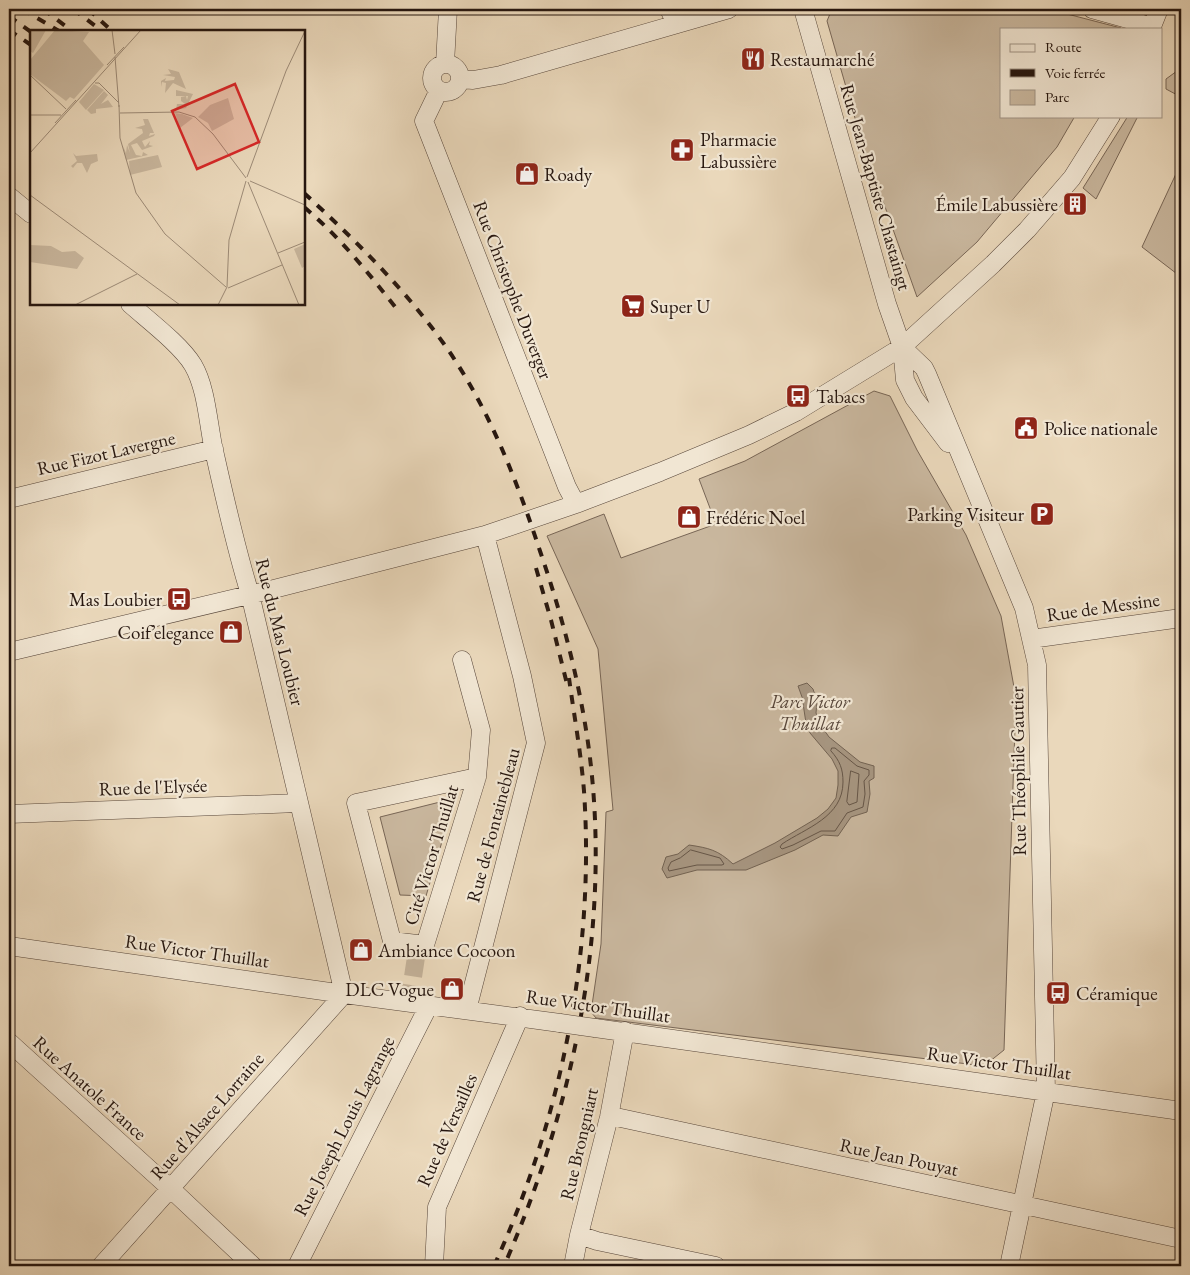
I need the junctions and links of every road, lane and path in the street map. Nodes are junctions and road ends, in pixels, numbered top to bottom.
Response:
1 (448, 9) edge
2 (729, 9) edge
3 (803, 9) edge
4 (1092, 9) edge
5 (1159, 9) edge
6 (673, 16) edge
7 (1151, 28) edge
8 (445, 64) junction
9 (460, 79) junction
10 (439, 90) junction
11 (1110, 118) edge
12 (9, 196) edge
13 (30, 213) edge
14 (131, 305) edge
15 (902, 347) junction
16 (214, 449) junction
17 (9, 498) edge
18 (576, 504) junction
19 (485, 535) junction
20 (250, 594) junction
21 (1181, 618) edge
22 (1031, 639) junction
23 (9, 652) edge
24 (462, 660) dead end
25 (477, 777) junction
26 (298, 803) junction
27 (9, 814) edge
28 (9, 946) edge
29 (344, 994) junction
30 (429, 1005) junction
31 (467, 1010) junction
32 (520, 1016) junction
33 (625, 1031) junction
34 (9, 1042) edge
35 (1046, 1091) junction
36 (1181, 1111) edge
37 (608, 1117) junction
38 (171, 1189) junction
39 (1021, 1204) junction
40 (579, 1235) junction
41 (1181, 1239) edge
42 (101, 1266) edge
43 (253, 1266) edge
44 (297, 1266) edge
45 (434, 1266) edge
46 (573, 1266) edge
47 (716, 1266) edge
48 (1009, 1266) edge

1 - 8 street
2 - 6 street
3 - 15 street, Rue Jean-Baptiste Chastaingt
4 - 7 street
5 - 7 street
6 - 9 street
8 - 9 street
8 - 10 street
9 - 10 street
10 - 18 street, Rue Christophe Duverger
11 - 15 street
12 - 13 street
14 - 16 street, Rue du Mas Loubier
15 - 18 street
15 - 22 street, Rue Théophile Gautier
16 - 17 street, Rue Fizot Lavergne
16 - 20 street, Rue du Mas Loubier
18 - 19 street
19 - 20 street
19 - 31 street, Rue de Fontainebleau
20 - 23 street
20 - 26 street, Rue du Mas Loubier
21 - 22 street, Rue de Messine
22 - 35 street, Rue Théophile Gautier
24 - 25 street, Cité Victor Thuillat
25 - 25 street, Cité Victor Thuillat
26 - 27 street, Rue de l'Elysée
26 - 29 street, Rue du Mas Loubier
28 - 29 street, Rue Victor Thuillat
29 - 30 street, Rue Victor Thuillat
29 - 38 street, Rue d'Alsace Lorraine
30 - 31 street, Rue Victor Thuillat
30 - 44 street, Rue Joseph Louis Lagrange
31 - 32 street, Rue Victor Thuillat
32 - 33 street, Rue Victor Thuillat, bridge
32 - 45 street, Rue de Versailles
33 - 35 street, Rue Victor Thuillat
33 - 37 street, Rue Brongniart
34 - 38 street, Rue Anatole France
35 - 36 street, Rue Victor Thuillat
35 - 39 street, Rue Théophile Gautier
37 - 39 street, Rue Jean Pouyat
37 - 40 street, Rue Brongniart
38 - 42 street, Rue d'Alsace Lorraine
38 - 43 street, Rue Anatole France
39 - 41 street, Rue Jean Pouyat
39 - 48 street, Rue Théophile Gautier
40 - 46 street, Rue Brongniart
40 - 47 street

